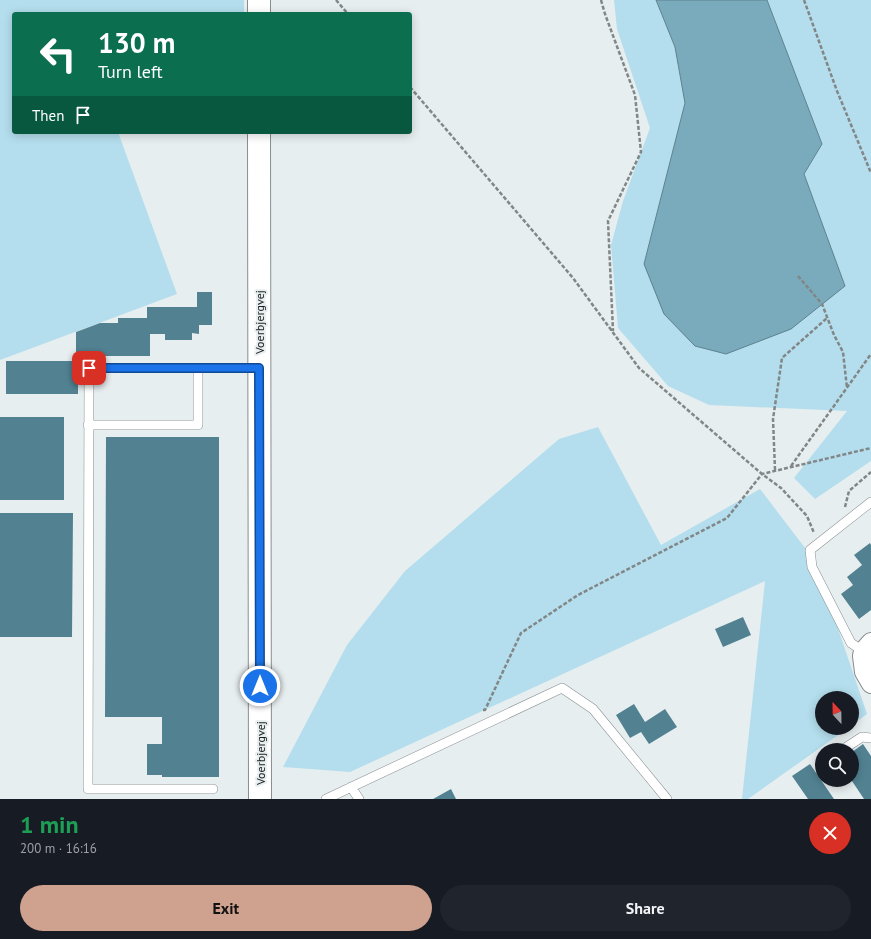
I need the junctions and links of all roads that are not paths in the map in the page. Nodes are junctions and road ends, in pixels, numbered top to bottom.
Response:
1 (259, 0) edge
2 (259, 12) edge
3 (259, 134) edge
4 (198, 368) junction
5 (259, 368) junction
6 (88, 425) junction
7 (871, 502) edge
8 (865, 649) edge
9 (871, 684) edge
10 (871, 738) edge
11 (853, 743) edge
12 (351, 787) junction
13 (213, 789) dead end
14 (260, 799) edge
15 (326, 799) edge
16 (359, 799) edge
17 (667, 799) edge

1 - 2 street
3 - 5 street, Voerbjergvej
4 - 5 lane
4 - 6 lane
4 - 6 lane
5 - 14 street, Voerbjergvej
6 - 13 lane
7 - 8 lane
8 - 9 street
10 - 11 lane
12 - 15 lane
12 - 16 lane
12 - 17 lane

